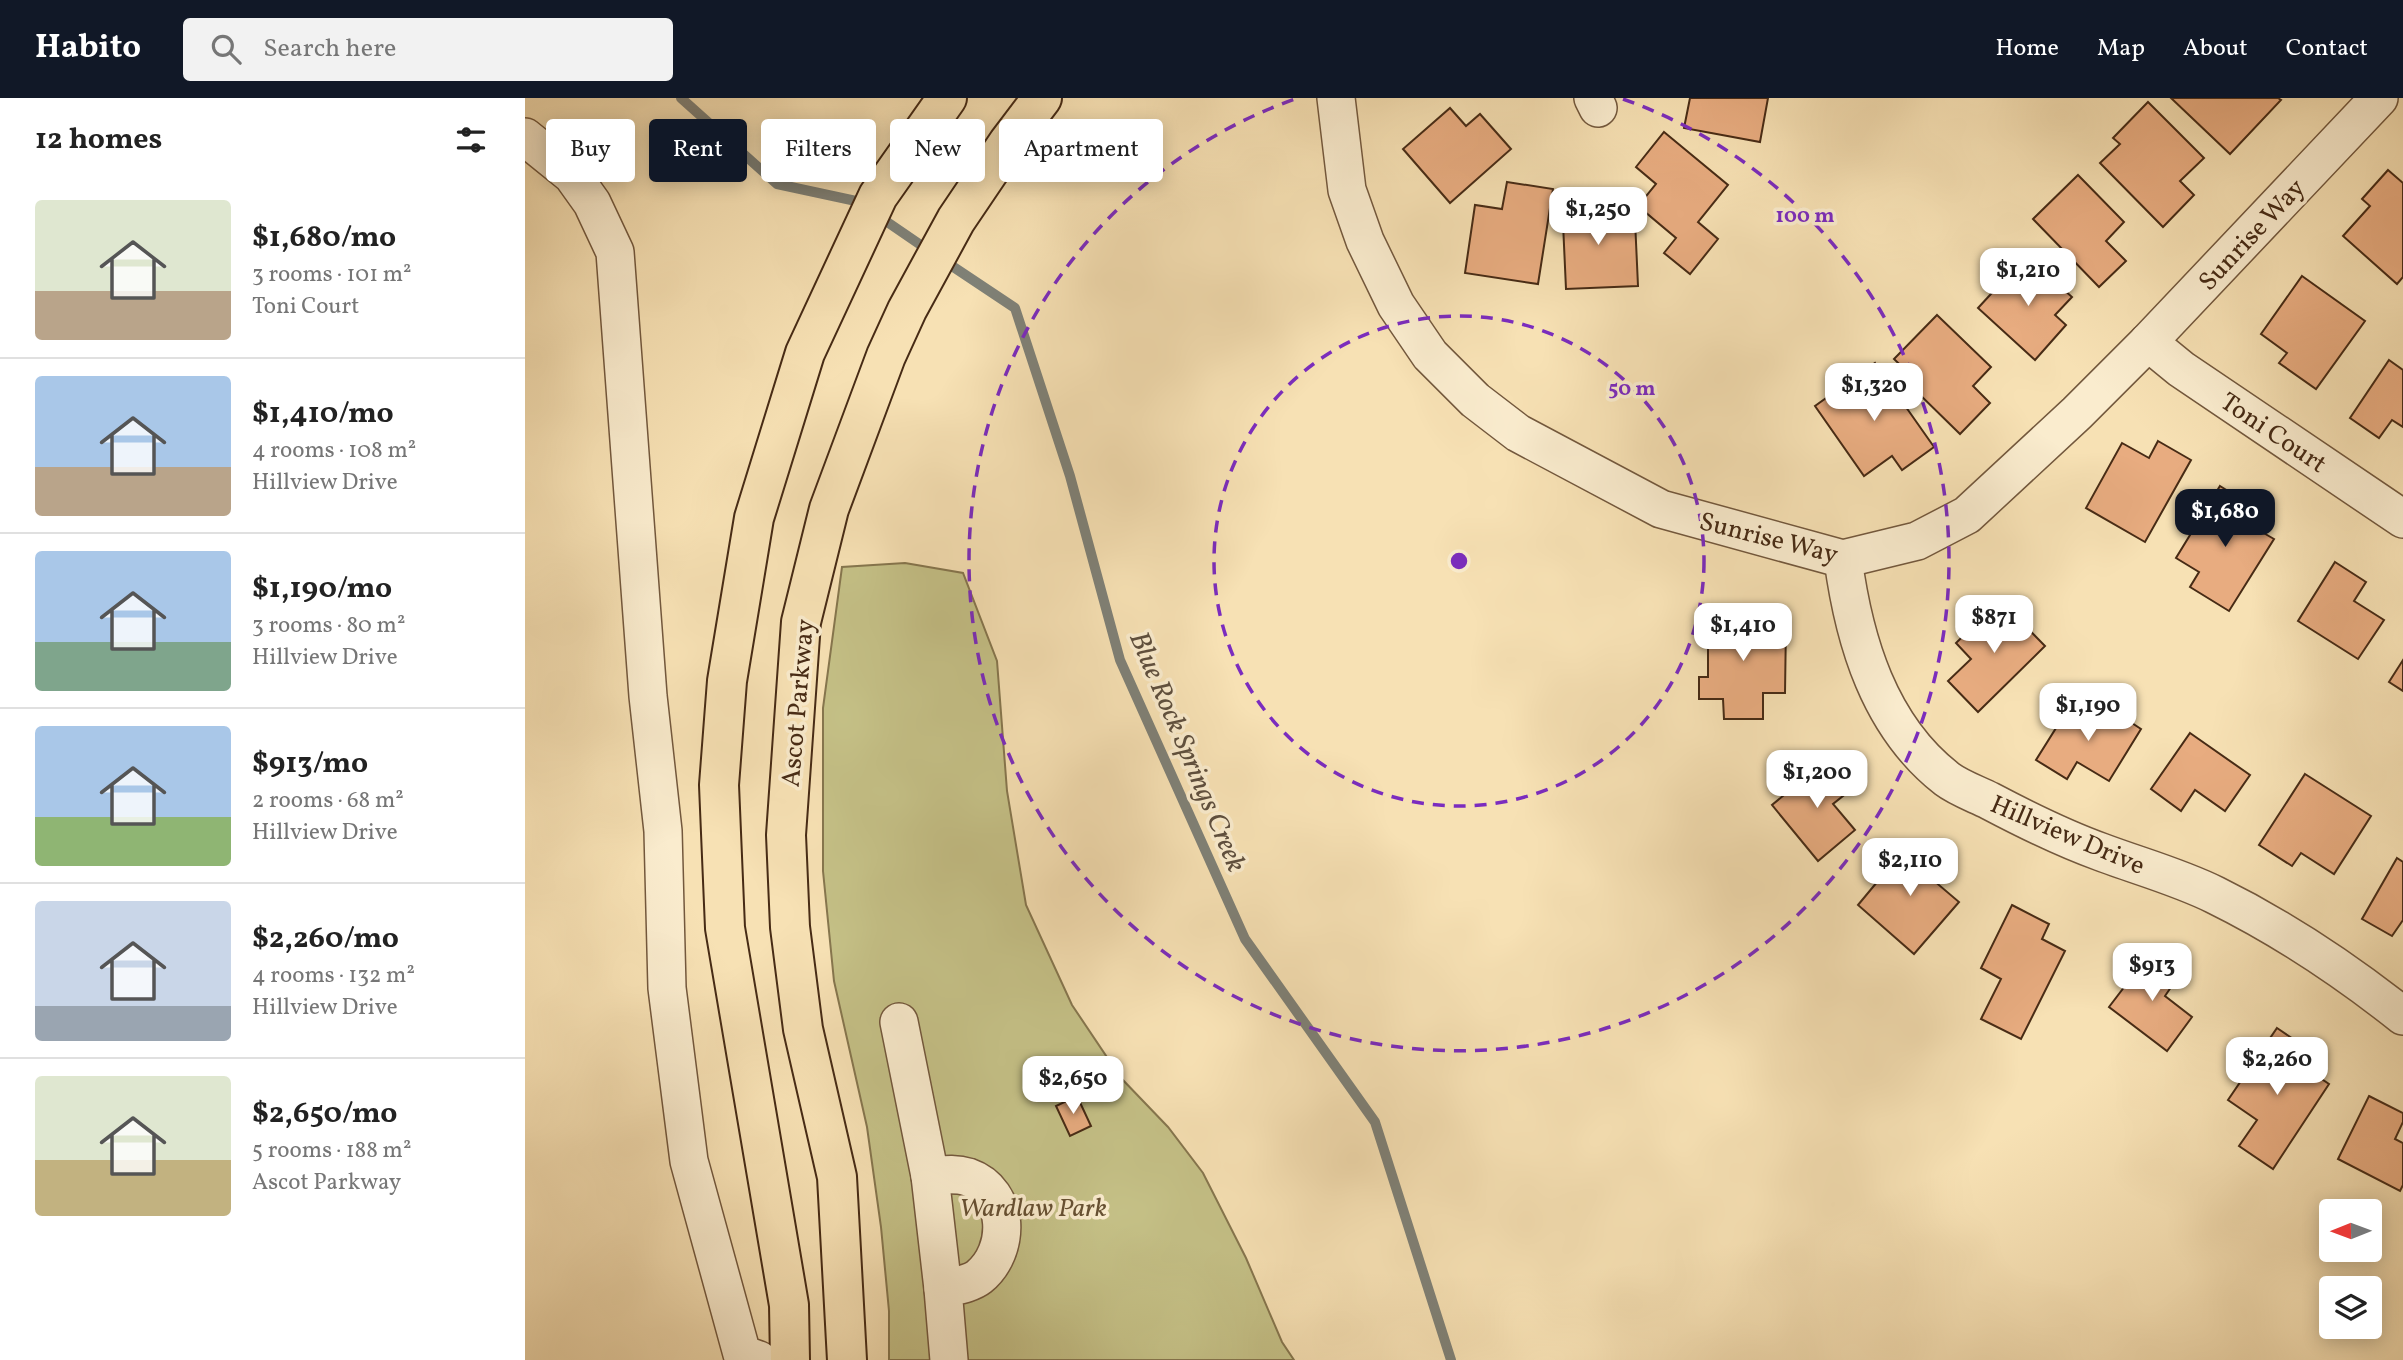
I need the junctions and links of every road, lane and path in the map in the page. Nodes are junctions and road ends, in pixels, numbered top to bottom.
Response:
1 (947, 98) edge
2 (1042, 98) edge
3 (1336, 98) edge
4 (2379, 98) edge
5 (525, 137) edge
6 (2148, 342) junction
7 (2403, 519) edge
8 (1843, 559) junction
9 (2403, 1016) edge
10 (899, 1022) dead end
11 (930, 1176) junction
12 (943, 1289) junction
13 (759, 1360) edge
14 (790, 1360) edge
15 (847, 1360) edge
16 (949, 1360) edge

1 - 14 main road
2 - 15 main road, Ascot Parkway
3 - 8 street, Sunrise Way
4 - 6 street, Sunrise Way
5 - 13 street
6 - 7 street, Toni Court
6 - 8 street, Sunrise Way
8 - 9 street, Hillview Drive
10 - 11 street
11 - 12 street
11 - 12 street
12 - 16 street

